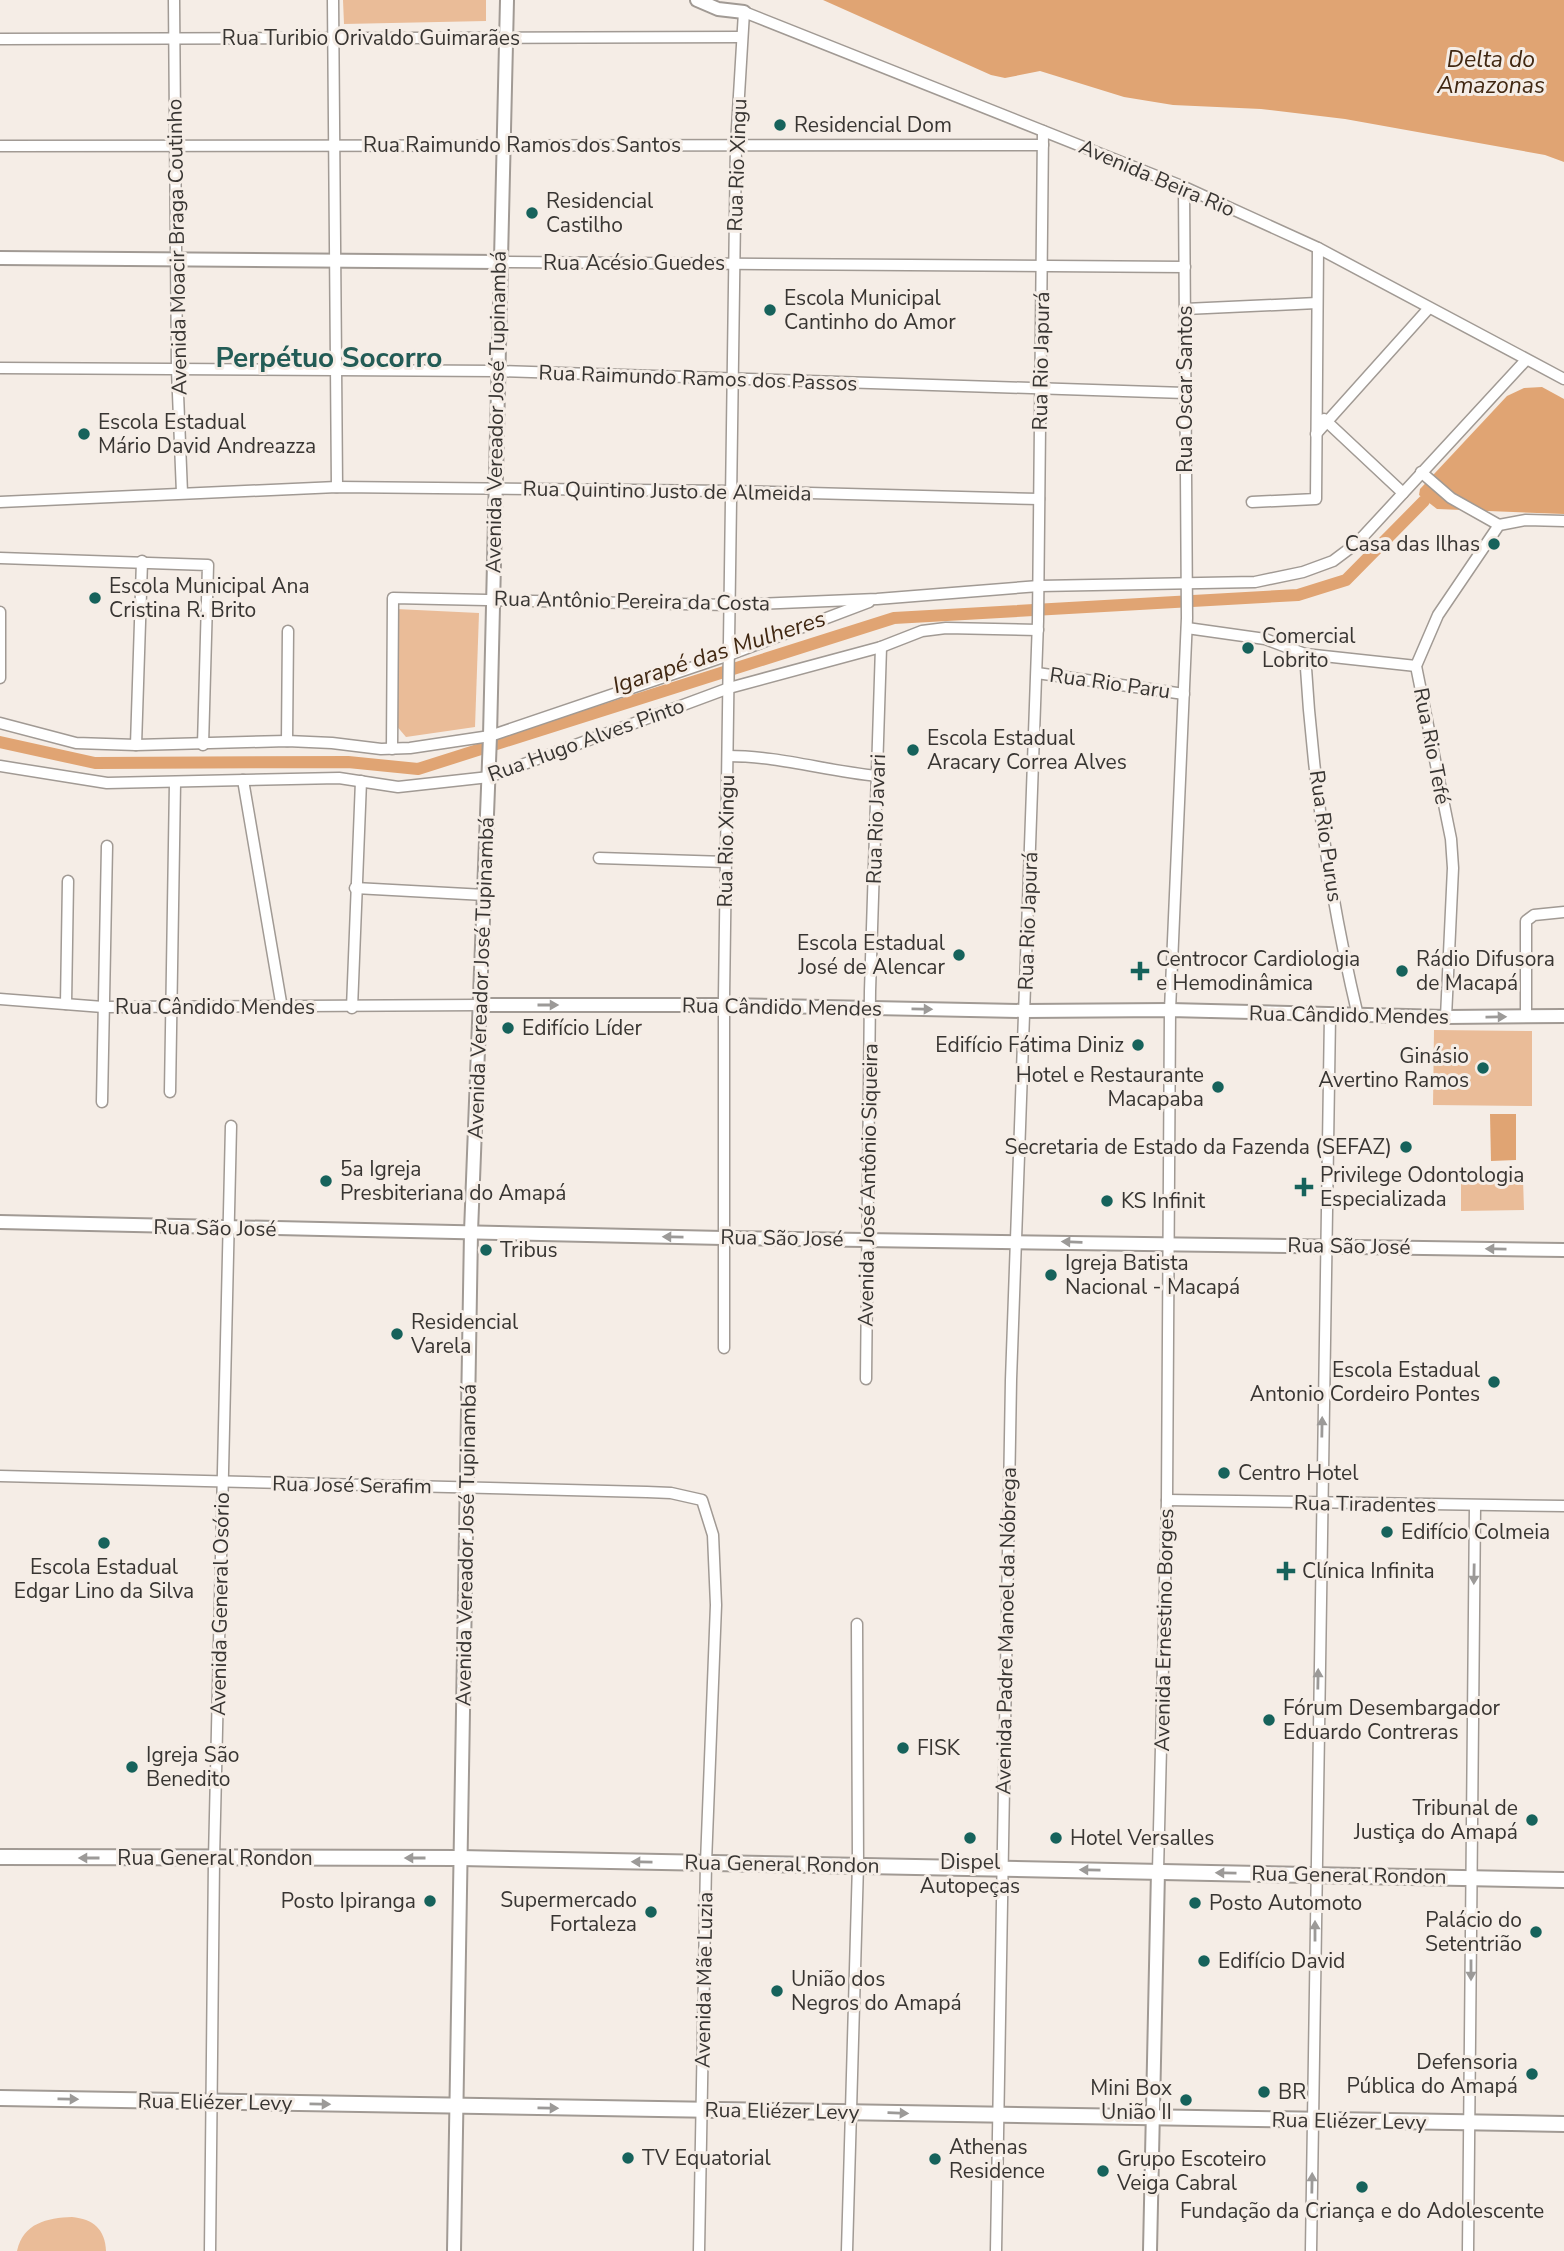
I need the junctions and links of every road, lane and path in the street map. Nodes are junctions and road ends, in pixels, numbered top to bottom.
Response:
1 (174, 0) edge
2 (333, 0) edge
3 (507, 0) edge
4 (697, 0) edge
5 (737, 7) edge
6 (742, 37) junction
7 (174, 38) junction
8 (333, 38) junction
9 (506, 38) junction
10 (0, 39) edge
11 (1043, 131) junction
12 (503, 145) junction
13 (736, 145) junction
14 (1043, 145) junction
15 (0, 146) edge
16 (175, 146) junction
17 (332, 146) junction
18 (1184, 187) junction
19 (1318, 248) junction
20 (0, 258) edge
21 (176, 259) junction
22 (333, 260) junction
23 (500, 262) junction
24 (734, 263) junction
25 (1042, 265) junction
26 (1185, 267) junction
27 (1317, 303) junction
28 (1429, 308) junction
29 (1185, 309) junction
30 (1526, 360) junction
31 (0, 368) edge
32 (177, 369) junction
33 (334, 370) junction
34 (497, 371) junction
35 (733, 379) junction
36 (1564, 379) edge
37 (1041, 389) junction
38 (1185, 393) junction
39 (1317, 412) junction
40 (1328, 423) junction
41 (1317, 434) junction
42 (1421, 472) junction
43 (337, 488) junction
44 (494, 489) junction
45 (731, 491) junction
46 (1403, 493) junction
47 (182, 494) junction
48 (1040, 499) junction
49 (0, 502) edge
50 (1252, 502) dead end
51 (1564, 521) edge
52 (1499, 525) junction
53 (0, 558) edge
54 (142, 561) junction
55 (1186, 587) junction
56 (1039, 588) junction
57 (877, 599) junction
58 (491, 600) junction
59 (730, 605) junction
60 (0, 612) edge
61 (1187, 623) junction
62 (1038, 626) junction
63 (288, 631) dead end
64 (881, 647) junction
65 (1305, 654) junction
66 (729, 655) junction
67 (0, 657) edge
68 (1416, 666) junction
69 (1037, 673) junction
70 (0, 678) edge
71 (729, 687) junction
72 (1184, 694) junction
73 (0, 723) edge
74 (490, 739) junction
75 (287, 741) junction
76 (136, 745) junction
77 (203, 745) junction
78 (392, 749) junction
79 (727, 756) junction
80 (0, 766) edge
81 (489, 772) junction
82 (877, 776) junction
83 (243, 780) junction
84 (361, 780) junction
85 (175, 783) junction
86 (107, 846) dead end
87 (598, 858) dead end
88 (726, 862) junction
89 (68, 881) dead end
90 (355, 888) junction
91 (485, 895) junction
92 (1564, 912) edge
93 (870, 991) joint
94 (0, 999) edge
95 (724, 1001) junction
96 (66, 1004) junction
97 (480, 1005) junction
98 (103, 1007) junction
99 (171, 1007) junction
100 (352, 1007) junction
101 (870, 1007) junction
102 (282, 1008) junction
103 (1170, 1010) junction
104 (1024, 1011) junction
105 (1330, 1015) junction
106 (1358, 1016) junction
107 (1526, 1016) junction
108 (1564, 1016) edge
109 (1446, 1017) junction
110 (170, 1092) dead end
111 (102, 1102) dead end
112 (231, 1126) dead end
113 (0, 1222) edge
114 (228, 1228) junction
115 (471, 1232) junction
116 (723, 1238) junction
117 (869, 1240) junction
118 (1014, 1240) junction
119 (1170, 1245) junction
120 (1326, 1245) junction
121 (1564, 1250) edge
122 (724, 1348) dead end
123 (866, 1379) dead end
124 (0, 1476) edge
125 (222, 1482) junction
126 (467, 1488) junction
127 (702, 1500) joint
128 (1167, 1500) junction
129 (1321, 1504) junction
130 (1475, 1506) junction
131 (1564, 1506) edge
132 (857, 1624) dead end
133 (0, 1857) edge
134 (460, 1858) junction
135 (214, 1859) junction
136 (706, 1863) junction
137 (858, 1864) junction
138 (1000, 1867) junction
139 (1158, 1871) junction
140 (1315, 1874) junction
141 (1471, 1878) junction
142 (1564, 1880) edge
143 (0, 2098) edge
144 (214, 2101) junction
145 (456, 2106) junction
146 (701, 2110) junction
147 (851, 2112) junction
148 (997, 2117) junction
149 (1153, 2119) junction
150 (1313, 2120) junction
151 (1470, 2122) junction
152 (1564, 2124) edge
153 (210, 2251) edge
154 (454, 2251) edge
155 (699, 2251) edge
156 (847, 2251) edge
157 (996, 2251) edge
158 (1150, 2251) edge
159 (1311, 2251) edge
160 (1468, 2251) edge

1 - 7 street, Avenida Moacir Braga Coutinho
2 - 8 street
3 - 9 street, Avenida Vereador José Tupinambá
4 - 5 street, Avenida Beira Rio
5 - 6 street, Rua Rio Xingu
5 - 11 street, Avenida Beira Rio
6 - 9 street, Rua Turibio Orivaldo Guimarães
6 - 13 street, Rua Rio Xingu
7 - 8 street, Rua Turibio Orivaldo Guimarães
7 - 10 street, Rua Turibio Orivaldo Guimarães
7 - 16 street, Avenida Moacir Braga Coutinho
8 - 9 street, Rua Turibio Orivaldo Guimarães
8 - 17 street
9 - 12 street, Avenida Vereador José Tupinambá
11 - 14 street, Rua Rio Japurá
11 - 18 street, Avenida Beira Rio
12 - 13 street, Rua Raimundo Ramos dos Santos
12 - 17 street, Rua Raimundo Ramos dos Santos
12 - 23 street, Avenida Vereador José Tupinambá
13 - 14 street, Rua Raimundo Ramos dos Santos
13 - 24 street, Rua Rio Xingu
14 - 25 street, Rua Rio Japurá
15 - 16 street, Rua Raimundo Ramos dos Santos
16 - 17 street, Rua Raimundo Ramos dos Santos
16 - 21 street, Avenida Moacir Braga Coutinho
17 - 22 street
18 - 19 street, Avenida Beira Rio
18 - 26 street, Rua Oscar Santos
19 - 27 street
19 - 28 street, Avenida Beira Rio
20 - 21 street, Rua Acésio Guedes
21 - 22 street, Rua Acésio Guedes
21 - 32 street, Avenida Moacir Braga Coutinho
22 - 23 street, Rua Acésio Guedes
22 - 33 street
23 - 24 street, Rua Acésio Guedes
23 - 34 street, Avenida Vereador José Tupinambá
24 - 25 street, Rua Acésio Guedes
24 - 35 street, Rua Rio Xingu
25 - 26 street, Rua Acésio Guedes
25 - 37 street, Rua Rio Japurá
26 - 29 street, Rua Oscar Santos
27 - 29 street
27 - 39 street
28 - 30 street, Avenida Beira Rio
28 - 40 street
29 - 38 street, Rua Oscar Santos
30 - 36 street, Avenida Beira Rio
30 - 42 street, Rua Antônio Pereira da Costa
31 - 32 street, Rua Raimundo Ramos dos Passos
32 - 33 street, Rua Raimundo Ramos dos Passos
32 - 47 street, Avenida Moacir Braga Coutinho
33 - 34 street, Rua Raimundo Ramos dos Passos
33 - 43 street
34 - 35 street, Rua Raimundo Ramos dos Passos
34 - 44 street, Avenida Vereador José Tupinambá
35 - 37 street, Rua Raimundo Ramos dos Passos
35 - 45 street, Rua Rio Xingu
37 - 38 street, Rua Raimundo Ramos dos Passos
37 - 48 street, Rua Rio Japurá
38 - 55 street, Rua Oscar Santos
39 - 40 street
39 - 41 street
40 - 41 street
40 - 46 street
41 - 50 street
42 - 46 street, Rua Antônio Pereira da Costa
42 - 52 street
43 - 44 street, Rua Quintino Justo de Almeida
43 - 47 street, Rua Quintino Justo de Almeida
44 - 45 street, Rua Quintino Justo de Almeida
44 - 58 street, Avenida Vereador José Tupinambá
45 - 48 street, Rua Quintino Justo de Almeida
45 - 59 street, Rua Rio Xingu
46 - 55 street, Rua Antônio Pereira da Costa
47 - 49 street, Rua Quintino Justo de Almeida
48 - 56 street, Rua Rio Japurá
51 - 52 street
52 - 68 street, Rua Rio Tefé
53 - 54 street
54 - 76 street
54 - 77 street
55 - 56 street, Rua Antônio Pereira da Costa
55 - 61 street, Rua Oscar Santos
56 - 57 street, Rua Antônio Pereira da Costa
56 - 62 street, Rua Rio Japurá
57 - 59 street, Rua Antônio Pereira da Costa
57 - 66 street, Rua Hugo Alves Pinto
58 - 59 street, Rua Antônio Pereira da Costa
58 - 74 street, Avenida Vereador José Tupinambá
58 - 78 street, Rua Antônio Pereira da Costa
59 - 66 street, Rua Rio Xingu
60 - 67 street
61 - 65 street
61 - 72 street
62 - 64 street, Rua Hugo Alves Pinto
62 - 69 street, Rua Rio Japurá
63 - 75 street
64 - 71 street, Rua Hugo Alves Pinto
64 - 82 street, Rua Rio Javari
65 - 68 street
65 - 106 street, Rua Rio Purus
66 - 71 street
66 - 74 street, Rua Hugo Alves Pinto
67 - 70 street
68 - 109 street, Rua Rio Tefé
69 - 72 street, Rua Rio Paru
69 - 104 street, Rua Rio Japurá
71 - 79 street, Rua Rio Xingu
71 - 81 street, Rua Hugo Alves Pinto
72 - 103 street
73 - 76 street, Rua Hugo Alves Pinto
74 - 78 street, Rua Hugo Alves Pinto
74 - 81 street, Avenida Vereador José Tupinambá
75 - 77 street, Rua Hugo Alves Pinto
75 - 78 street, Rua Hugo Alves Pinto
76 - 77 street, Rua Hugo Alves Pinto
79 - 82 street
79 - 88 street, Rua Rio Xingu
80 - 85 street, Rua Hugo Alves Pinto
81 - 84 street, Rua Hugo Alves Pinto
81 - 91 street, Avenida Vereador José Tupinambá
82 - 93 street, Rua Rio Javari
83 - 84 street, Rua Hugo Alves Pinto
83 - 85 street, Rua Hugo Alves Pinto
83 - 102 street
84 - 90 street
85 - 99 street
86 - 98 street
87 - 88 street
88 - 95 street, Rua Rio Xingu
89 - 96 street
90 - 91 street
90 - 100 street
91 - 97 street, Avenida Vereador José Tupinambá
92 - 107 street
93 - 101 street, Avenida José Antônio Siqueira
94 - 96 street, Rua Cândido Mendes
97 -> 95 street, Rua Cândido Mendes
95 - 101 street, Rua Cândido Mendes
95 - 116 street
96 - 98 street, Rua Cândido Mendes
97 - 100 street, Rua Cândido Mendes
97 - 115 street, Avenida Vereador José Tupinambá
98 - 99 street, Rua Cândido Mendes
98 - 111 street
99 - 102 street, Rua Cândido Mendes
99 - 110 street
100 - 102 street, Rua Cândido Mendes
101 -> 104 street, Rua Cândido Mendes
101 - 117 street, Avenida José Antônio Siqueira
103 - 104 street, Rua Cândido Mendes
103 - 105 street, Rua Cândido Mendes
103 - 119 street, Avenida Ernestino Borges
104 - 118 street, Avenida Padre Manoel da Nóbrega
105 - 106 street, Rua Cândido Mendes
105 - 120 street
106 - 109 street, Rua Cândido Mendes
107 - 108 street, Rua Cândido Mendes
109 -> 107 street, Rua Cândido Mendes
112 - 114 street, Avenida General Osório
113 - 114 street, Rua São José
114 - 115 street, Rua São José
114 - 125 street, Avenida General Osório
116 -> 115 street, Rua São José
115 - 126 street, Avenida Vereador José Tupinambá
116 - 117 street, Rua São José
116 - 122 street
117 - 118 street, Rua São José
117 - 123 street, Avenida José Antônio Siqueira
119 -> 118 street, Rua São José
118 - 138 street, Avenida Padre Manoel da Nóbrega
119 - 120 street, Rua São José
119 - 128 street, Avenida Ernestino Borges
121 -> 120 street, Rua São José
129 -> 120 street
124 - 125 street, Rua José Serafim
125 - 126 street, Rua José Serafim
125 - 135 street, Avenida General Osório
126 - 127 street, Rua José Serafim
126 - 134 street, Avenida Vereador José Tupinambá
127 - 136 street, Avenida Mãe Luzia
128 - 129 street, Rua Tiradentes
128 - 139 street, Avenida Ernestino Borges
129 - 130 street, Rua Tiradentes
140 -> 129 street
130 - 131 street, Rua Tiradentes
130 -> 141 street
132 - 137 street
135 -> 133 main road, Rua General Rondon
134 -> 135 main road, Rua General Rondon
136 -> 134 main road, Rua General Rondon
134 - 145 street, Avenida Vereador José Tupinambá
135 - 144 street, Avenida General Osório
136 - 137 main road, Rua General Rondon
136 - 146 street, Avenida Mãe Luzia
137 - 138 main road, Rua General Rondon
137 - 147 street
139 -> 138 main road, Rua General Rondon
138 - 148 street, Avenida Padre Manoel da Nóbrega
140 -> 139 main road, Rua General Rondon
139 - 149 street, Avenida Ernestino Borges
140 - 141 main road, Rua General Rondon
150 -> 140 street
141 - 142 main road, Rua General Rondon
141 -> 151 street
143 -> 144 main road, Rua Eliézer Levy
144 -> 145 main road, Rua Eliézer Levy
144 - 153 street, Avenida General Osório
145 -> 146 main road, Rua Eliézer Levy
145 - 154 street, Avenida Vereador José Tupinambá
146 - 147 main road, Rua Eliézer Levy
146 - 155 street, Avenida Mãe Luzia
147 -> 148 main road, Rua Eliézer Levy
147 - 156 street
148 - 149 main road, Rua Eliézer Levy
148 - 157 street, Avenida Padre Manoel da Nóbrega
149 - 150 main road, Rua Eliézer Levy
149 - 158 street, Avenida Ernestino Borges
150 - 151 main road, Rua Eliézer Levy
159 -> 150 street
151 - 152 main road, Rua Eliézer Levy
151 - 160 street

